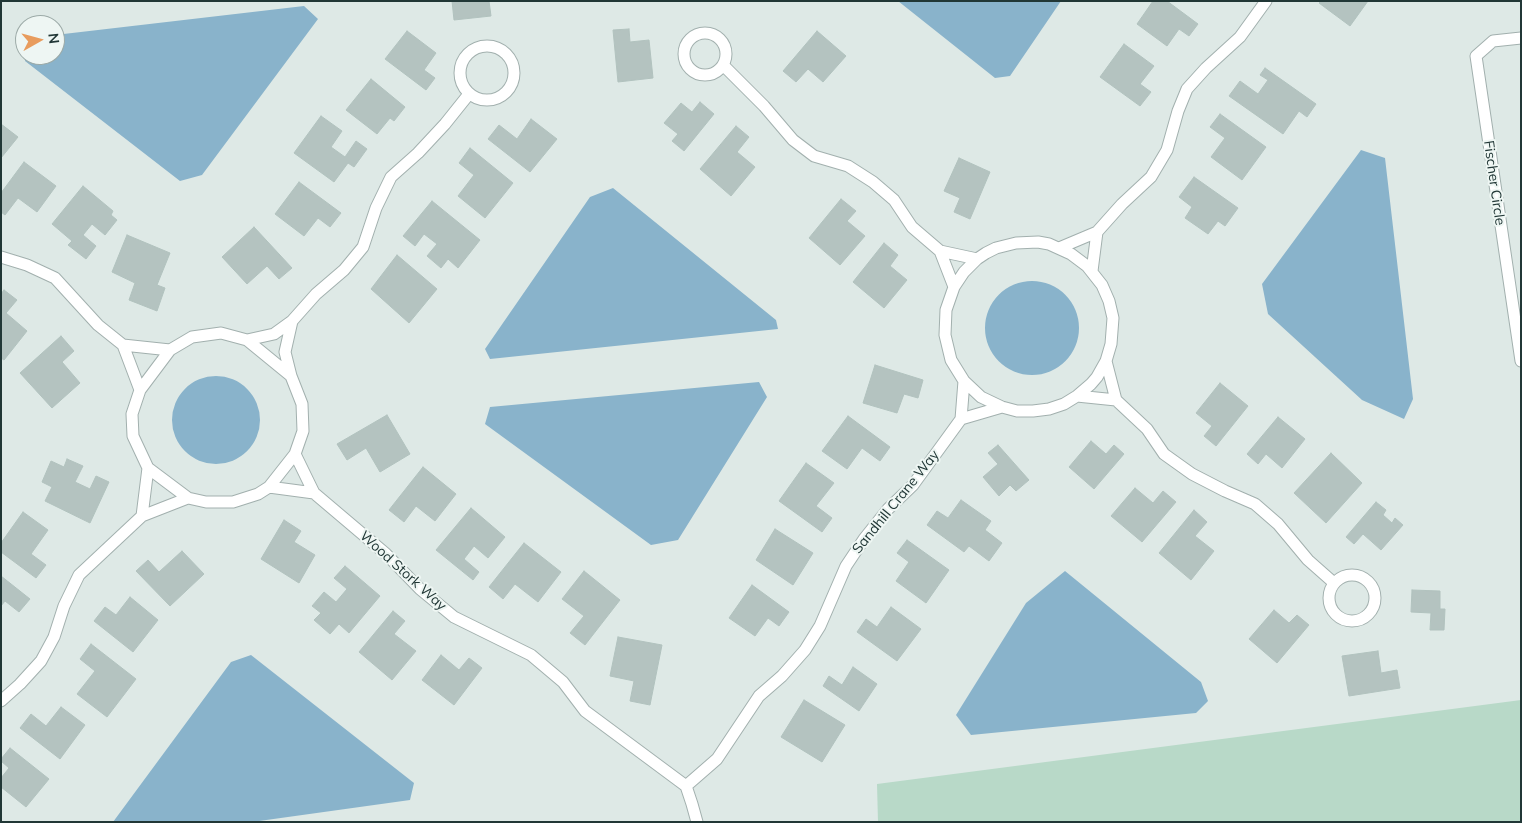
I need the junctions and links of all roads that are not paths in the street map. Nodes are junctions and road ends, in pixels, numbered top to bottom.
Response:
1 (1266, 1) edge
2 (1521, 38) edge
3 (723, 65) dead end
4 (469, 94) junction
5 (1097, 232) junction
6 (1059, 248) junction
7 (940, 251) junction
8 (1, 257) edge
9 (977, 259) junction
10 (1092, 271) junction
11 (954, 287) junction
12 (292, 321) junction
13 (247, 340) junction
14 (123, 345) junction
15 (170, 350) junction
16 (1106, 361) junction
17 (1521, 361) edge
18 (291, 376) junction
19 (964, 381) junction
20 (140, 390) junction
21 (1077, 396) junction
22 (1116, 400) junction
23 (1002, 407) junction
24 (961, 419) junction
25 (295, 454) junction
26 (148, 468) junction
27 (269, 486) junction
28 (314, 493) junction
29 (188, 498) junction
30 (142, 516) junction
31 (1334, 583) junction
32 (1, 701) edge
33 (686, 786) junction
34 (697, 822) edge

1 - 5 street
2 - 17 street, Fischer Circle
3 - 7 street
4 - 4 street
4 - 12 street
5 - 6 street
5 - 10 street
6 - 9 street
6 - 10 street
7 - 9 street
7 - 11 street
8 - 14 street
9 - 11 street
10 - 16 street
11 - 19 street
12 - 13 street
12 - 18 street
13 - 15 street
13 - 18 street
14 - 15 street
14 - 20 street
15 - 20 street
16 - 21 street
16 - 22 street
18 - 25 street
19 - 23 street
19 - 24 street
20 - 26 street
21 - 22 street
21 - 23 street
22 - 31 street
23 - 24 street
24 - 33 street, Sandhill Crane Way
25 - 27 street
25 - 28 street, Wood Stork Way
26 - 29 street
26 - 30 street
27 - 28 street
27 - 29 street
28 - 33 street, Wood Stork Way
29 - 30 street
30 - 32 street
31 - 31 street
33 - 34 street

